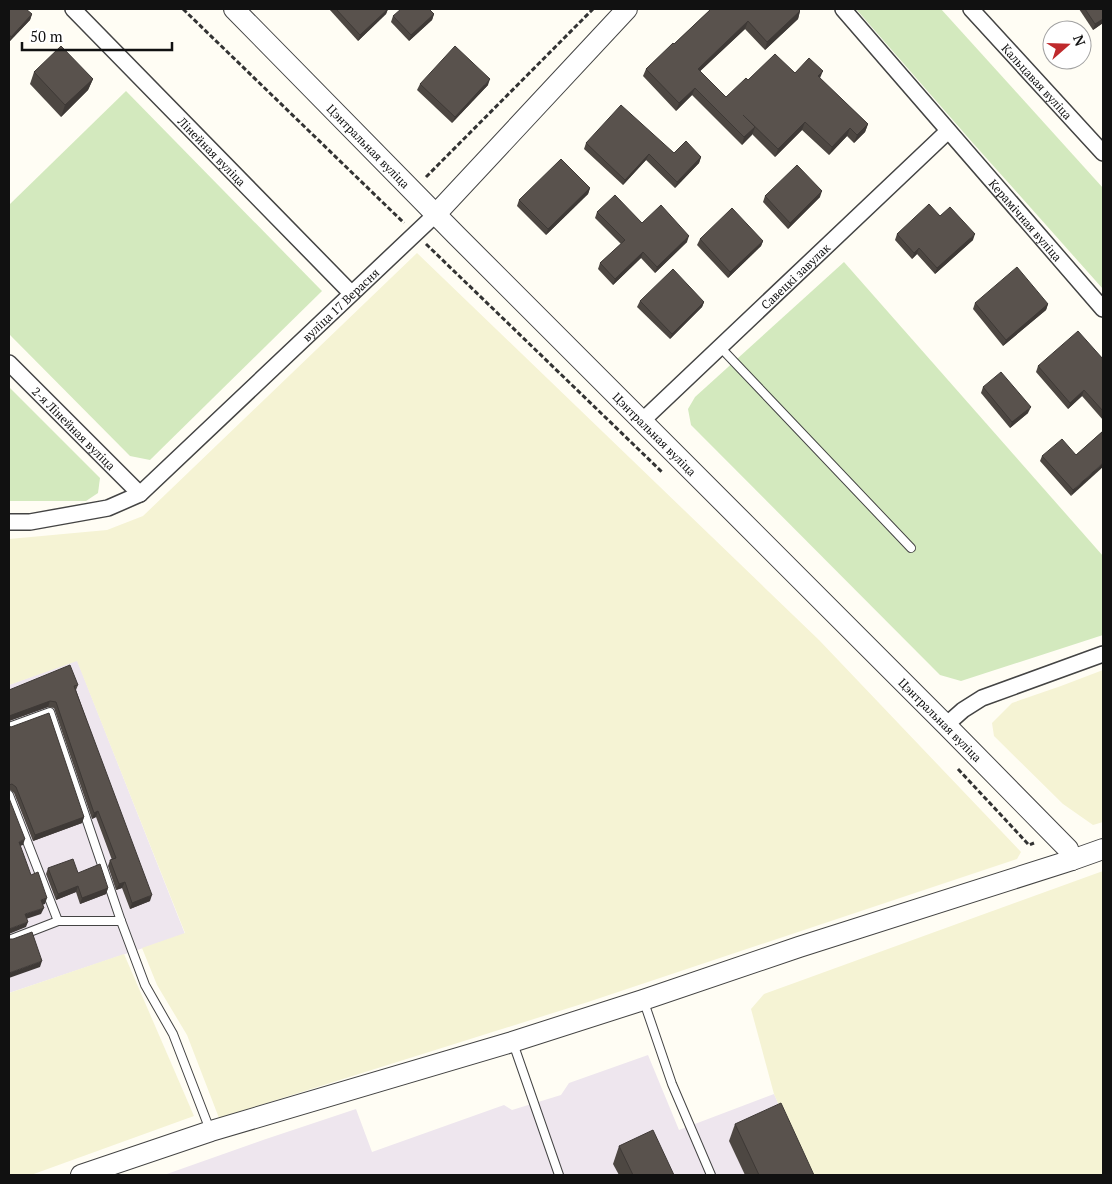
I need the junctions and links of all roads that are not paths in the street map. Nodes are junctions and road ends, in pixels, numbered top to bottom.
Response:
1 (73, 9) edge
2 (234, 9) edge
3 (627, 9) edge
4 (842, 9) edge
5 (971, 9) edge
6 (948, 131) junction
7 (1103, 153) edge
8 (436, 214) junction
9 (351, 294) junction
10 (1103, 309) edge
11 (720, 347) junction
12 (9, 363) edge
13 (642, 421) junction
14 (140, 494) junction
15 (9, 522) edge
16 (912, 548) dead end
17 (1103, 654) edge
18 (946, 725) junction
19 (9, 727) edge
20 (9, 795) edge
21 (1103, 849) edge
22 (1072, 860) junction
23 (121, 920) junction
24 (58, 921) junction
25 (9, 940) edge
26 (643, 1000) junction
27 (512, 1042) junction
28 (211, 1131) junction
29 (81, 1175) edge
30 (559, 1175) edge
31 (711, 1175) edge

1 - 9 street, Лінейная вуліца
2 - 8 street, Цэнтральная вуліца
3 - 8 street, вуліца 17 Верасня
4 - 6 street, Керамічная вуліца
5 - 7 street, Кальцавая вуліца
6 - 10 street, Керамічная вуліца
6 - 11 street, Савецкі завулак
8 - 9 street, вуліца 17 Верасня
8 - 13 street, Цэнтральная вуліца
9 - 14 street, вуліца 17 Верасня
11 - 13 street, Савецкі завулак
11 - 16 lane
12 - 14 street, 2-я Лінейная вуліца
13 - 18 street, Цэнтральная вуліца
14 - 15 street, вуліца 17 Верасня
17 - 18 street
18 - 22 street, Цэнтральная вуліца
19 - 23 lane
20 - 24 lane
21 - 22 street
22 - 26 street
23 - 24 lane
23 - 28 lane
24 - 25 lane
26 - 27 street
26 - 31 lane
27 - 28 street
27 - 30 lane
28 - 29 street

